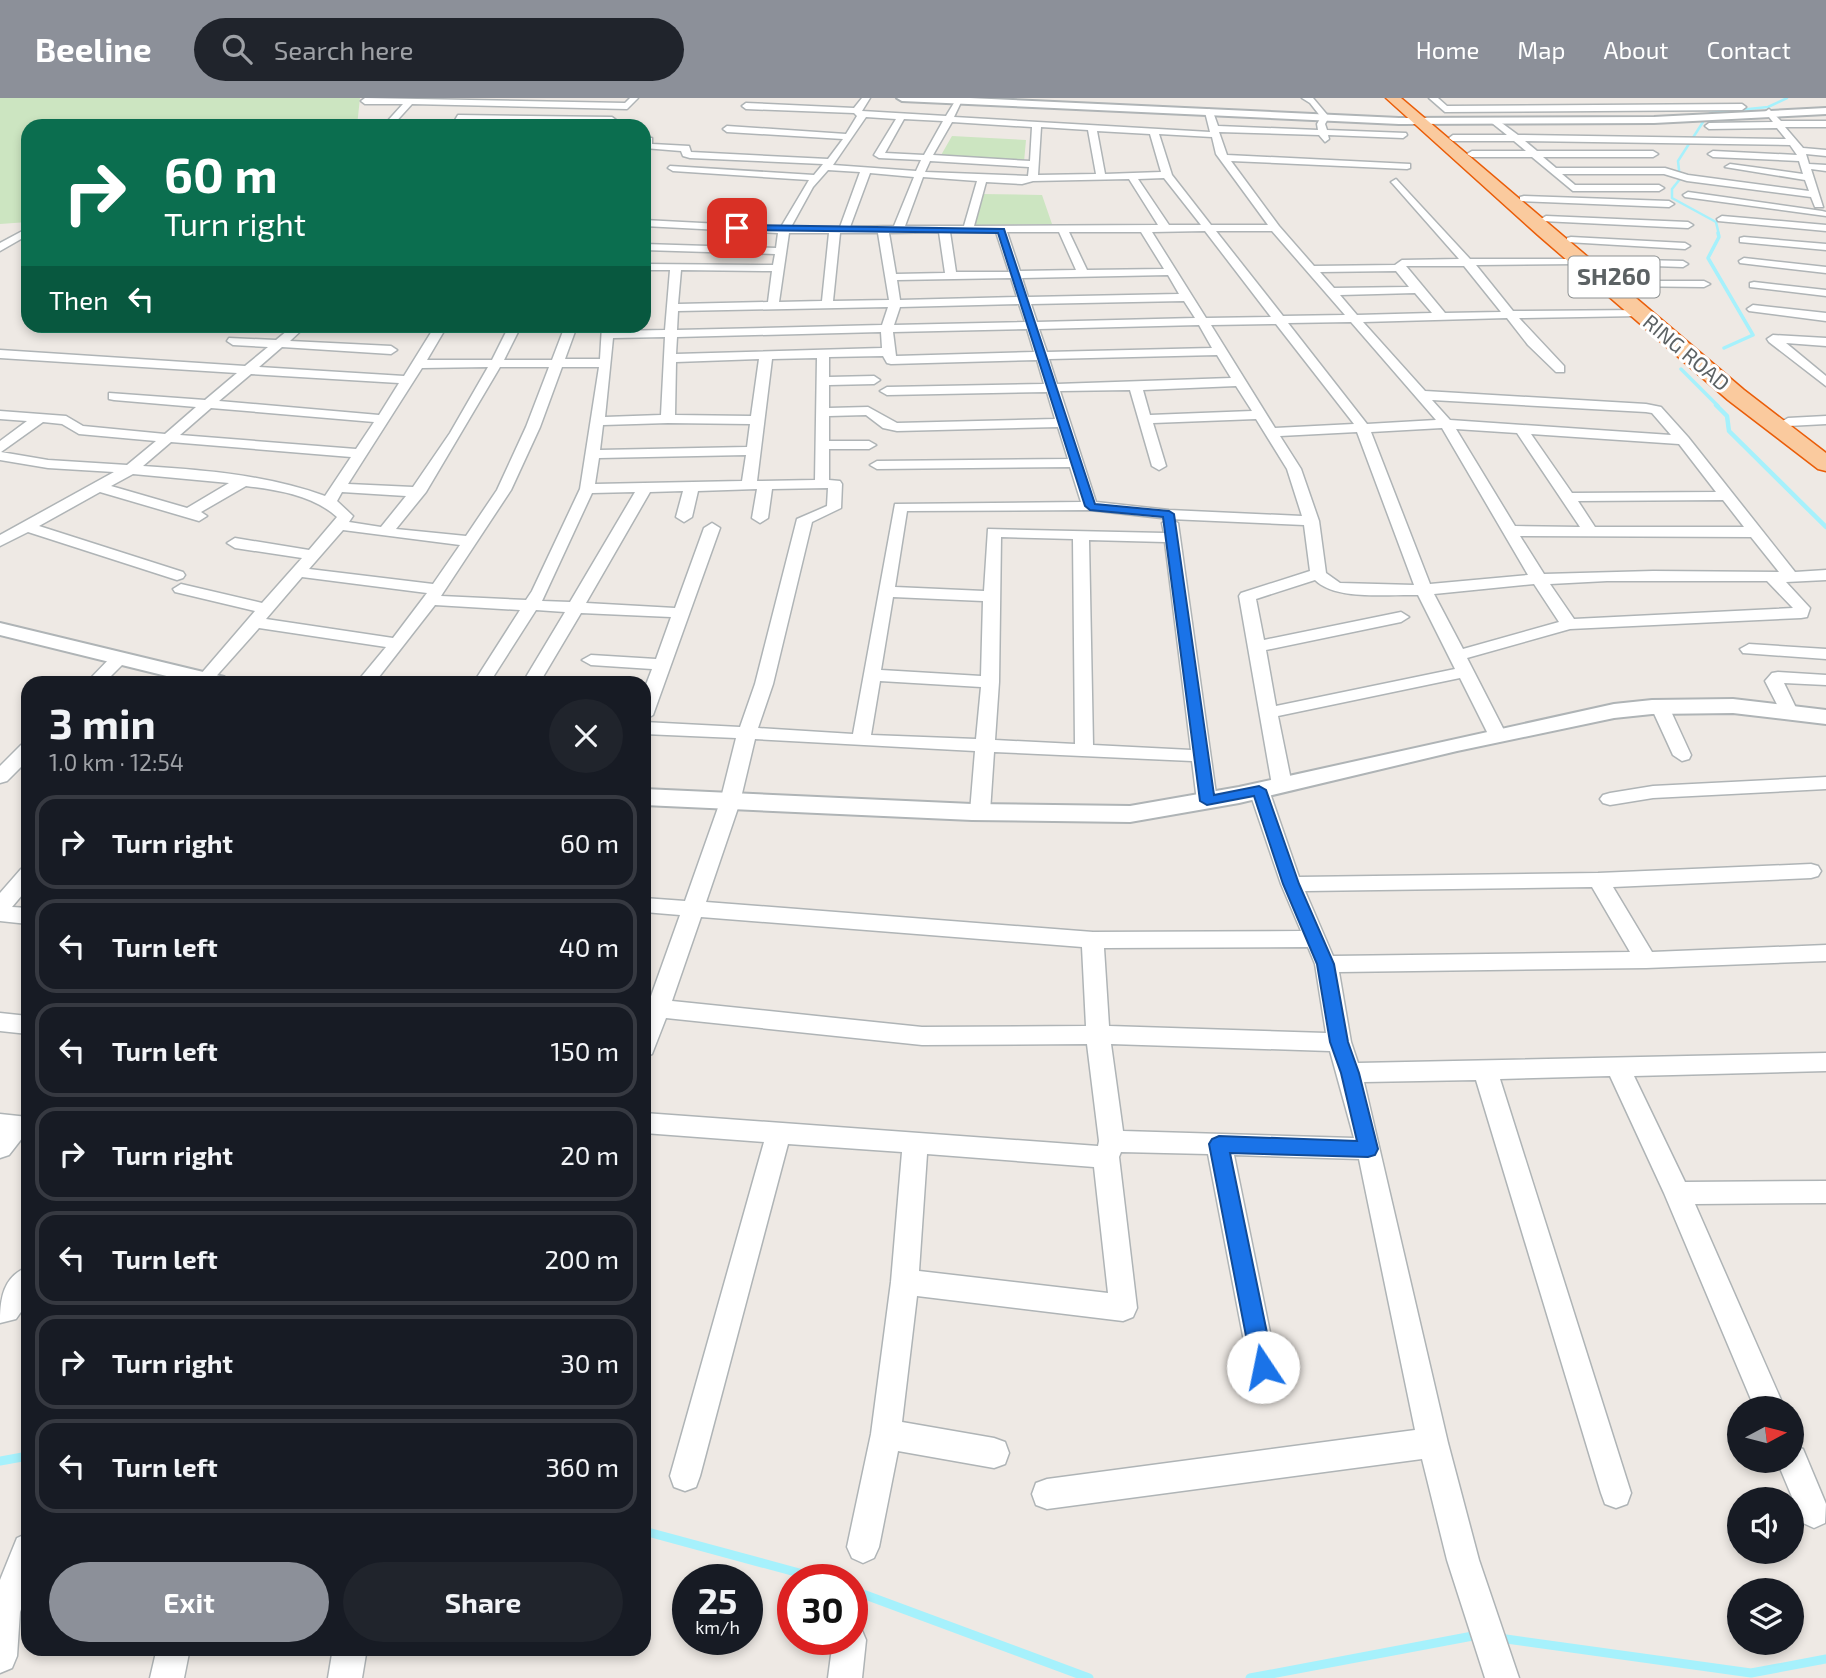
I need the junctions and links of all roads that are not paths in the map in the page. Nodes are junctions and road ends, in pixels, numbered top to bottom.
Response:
1 (866, 98) edge
2 (902, 98) edge
3 (1308, 98) edge
4 (1393, 98) edge
5 (1406, 98) edge
6 (1433, 98) edge
7 (1727, 98) edge
8 (955, 99) edge
9 (365, 101) dead end
10 (473, 101) edge
11 (410, 102) junction
12 (630, 102) edge
13 (1072, 103) edge
14 (594, 105) junction
15 (746, 106) dead end
16 (1826, 110) edge
17 (1748, 111) junction
18 (1769, 112) junction
19 (1210, 113) junction
20 (858, 116) junction
21 (901, 117) junction
22 (1326, 118) junction
23 (1429, 118) junction
24 (394, 119) edge
25 (458, 119) edge
26 (583, 119) edge
27 (614, 119) edge
28 (947, 120) junction
29 (1495, 121) junction
30 (844, 123) dead end
31 (1826, 124) edge
32 (1037, 125) junction
33 (1778, 125) junction
34 (1455, 126) junction
35 (1709, 126) dead end
36 (1092, 128) junction
37 (727, 130) dead end
38 (1154, 131) junction
39 (941, 132) junction
40 (954, 133) dead end
41 (1324, 134) junction
42 (1216, 135) junction
43 (1403, 135) dead end
44 (849, 137) junction
45 (1022, 137) dead end
46 (1036, 138) junction
47 (1516, 138) junction
48 (1793, 139) junction
49 (1230, 142) dead end
50 (651, 146) edge
51 (1315, 147) dead end
52 (826, 149) dead end
53 (839, 151) junction
54 (852, 153) dead end
55 (1826, 153) edge
56 (865, 154) dead end
57 (1472, 154) junction
58 (1534, 154) junction
59 (1653, 154) dead end
60 (1711, 154) dead end
61 (879, 155) junction
62 (927, 158) junction
63 (1802, 158) junction
64 (1224, 159) junction
65 (1331, 159) junction
66 (1034, 164) junction
67 (828, 165) junction
68 (1407, 166) dead end
69 (1725, 167) dead end
70 (673, 168) dead end
71 (1826, 168) edge
72 (866, 170) junction
73 (1555, 172) junction
74 (920, 174) junction
75 (1167, 175) junction
76 (1101, 176) junction
77 (1132, 176) junction
78 (1341, 176) dead end
79 (816, 178) junction
80 (1033, 178) junction
81 (982, 179) junction
82 (1809, 179) junction
83 (1396, 182) dead end
84 (1826, 182) edge
85 (1549, 188) dead end
86 (1561, 188) dead end
87 (1573, 188) junction
88 (1659, 188) dead end
89 (1518, 194) junction
90 (1688, 195) dead end
91 (1815, 195) junction
92 (1669, 204) dead end
93 (1822, 214) junction
94 (1546, 219) junction
95 (1722, 219) dead end
96 (651, 223) edge
97 (1688, 225) dead end
98 (1826, 226) edge
99 (1145, 229) junction
100 (1166, 229) junction
101 (1208, 229) junction
102 (1275, 229) junction
103 (784, 230) junction
104 (839, 230) junction
105 (883, 230) junction
106 (898, 230) junction
107 (944, 230) junction
108 (968, 230) junction
109 (1001, 230) junction
110 (1063, 230) junction
111 (21, 236) edge
112 (1570, 240) junction
113 (1744, 240) dead end
114 (1685, 246) dead end
115 (651, 247) edge
116 (1826, 247) edge
117 (0, 248) edge
118 (781, 251) junction
119 (1587, 261) junction
120 (1744, 261) dead end
121 (1468, 262) junction
122 (1683, 264) dead end
123 (651, 267) edge
124 (676, 267) junction
125 (778, 268) junction
126 (1399, 268) junction
127 (1310, 269) junction
128 (1826, 270) edge
129 (1172, 272) junction
130 (1083, 273) junction
131 (1017, 275) junction
132 (951, 276) junction
133 (890, 278) junction
134 (1704, 284) dead end
135 (1754, 285) dead end
136 (1416, 290) junction
137 (1330, 292) junction
138 (1826, 293) edge
139 (1188, 297) junction
140 (1633, 300) junction
141 (1026, 302) junction
142 (895, 303) junction
143 (827, 304) junction
144 (773, 306) junction
145 (672, 308) junction
146 (1753, 309) dead end
147 (1510, 314) junction
148 (1441, 316) junction
149 (1826, 317) edge
150 (1354, 319) junction
151 (1204, 322) junction
152 (1280, 322) junction
153 (1034, 326) junction
154 (887, 328) junction
155 (651, 331) edge
156 (671, 332) junction
157 (292, 333) edge
158 (438, 333) edge
159 (512, 333) edge
160 (569, 333) edge
161 (608, 333) edge
162 (233, 341) dead end
163 (1826, 342) edge
164 (277, 345) junction
165 (391, 350) dead end
166 (1222, 351) junction
167 (888, 352) junction
168 (0, 354) edge
169 (822, 354) junction
170 (766, 356) junction
171 (1044, 357) junction
172 (670, 359) junction
173 (497, 363) junction
174 (558, 363) junction
175 (606, 363) junction
176 (418, 364) junction
177 (1560, 369) dead end
178 (245, 370) junction
179 (408, 380) junction
180 (874, 380) dead end
181 (823, 381) junction
182 (1241, 382) junction
183 (1826, 382) edge
184 (1135, 386) junction
185 (1054, 388) junction
186 (887, 391) dead end
187 (114, 396) dead end
188 (1420, 396) junction
189 (204, 406) junction
190 (822, 412) junction
191 (0, 415) edge
192 (1261, 415) junction
193 (40, 418) junction
194 (383, 419) junction
195 (668, 419) junction
196 (1143, 419) junction
197 (758, 420) junction
198 (1826, 420) edge
199 (597, 421) junction
200 (1788, 422) junction
201 (1065, 423) junction
202 (1446, 424) junction
203 (1362, 426) junction
204 (1521, 429) junction
205 (1271, 432) junction
206 (165, 440) junction
207 (1683, 440) junction
208 (869, 444) dead end
209 (822, 445) junction
210 (0, 448) edge
211 (754, 451) junction
212 (1826, 451) edge
213 (361, 454) junction
214 (593, 454) junction
215 (0, 456) edge
216 (1078, 463) junction
217 (1826, 464) edge
218 (877, 465) dead end
219 (1159, 466) dead end
220 (131, 469) junction
221 (185, 475) junction
222 (245, 480) junction
223 (822, 484) junction
224 (757, 485) junction
225 (692, 486) junction
226 (101, 488) junction
227 (340, 488) junction
228 (645, 488) junction
229 (587, 489) junction
230 (419, 492) junction
231 (1727, 496) junction
232 (1567, 497) junction
233 (142, 499) junction
234 (328, 503) junction
235 (992, 506) junction
236 (1090, 506) junction
237 (1169, 514) junction
238 (684, 517) dead end
239 (760, 518) dead end
240 (1311, 521) junction
241 (0, 524) edge
242 (339, 525) junction
243 (712, 528) dead end
244 (25, 529) junction
245 (1590, 530) junction
246 (993, 531) junction
247 (1509, 531) junction
248 (385, 532) junction
249 (1756, 532) junction
250 (1081, 535) junction
251 (1172, 538) junction
252 (0, 541) edge
253 (470, 541) junction
254 (235, 543) dead end
255 (313, 555) junction
256 (298, 572) junction
257 (1318, 573) junction
258 (1826, 575) edge
259 (1772, 577) junction
260 (1791, 577) junction
261 (1538, 579) junction
262 (1424, 590) junction
263 (885, 592) junction
264 (434, 595) junction
265 (992, 596) junction
266 (531, 605) junction
267 (576, 608) junction
268 (683, 613) junction
269 (260, 616) junction
270 (1401, 617) dead end
271 (1569, 625) junction
272 (0, 629) edge
273 (397, 644) junction
274 (1256, 647) junction
275 (1749, 649) dead end
276 (1826, 654) edge
277 (118, 660) junction
278 (591, 660) dead end
279 (1461, 664) junction
280 (663, 665) junction
281 (871, 675) junction
282 (101, 676) edge
283 (183, 676) edge
284 (213, 676) edge
285 (371, 676) edge
286 (486, 676) edge
287 (536, 676) edge
288 (1826, 680) edge
289 (990, 682) junction
290 (651, 697) edge
291 (1660, 707) junction
292 (1788, 712) junction
293 (1269, 713) junction
294 (1826, 717) edge
295 (651, 728) edge
296 (747, 733) junction
297 (1498, 736) junction
298 (861, 740) junction
299 (985, 747) junction
300 (1084, 750) junction
301 (21, 755) edge
302 (1682, 755) dead end
303 (1201, 756) junction
304 (3, 770) edge
305 (1826, 783) edge
306 (1270, 788) junction
307 (651, 797) edge
308 (1610, 799) dead end
309 (1207, 801) junction
310 (730, 802) junction
311 (980, 812) junction
312 (1811, 871) dead end
313 (1598, 880) junction
314 (21, 882) edge
315 (1291, 884) junction
316 (651, 905) edge
317 (0, 907) edge
318 (692, 908) junction
319 (0, 913) edge
320 (21, 915) edge
321 (1315, 939) junction
322 (1093, 940) junction
323 (1826, 953) edge
324 (1646, 960) junction
325 (1326, 964) junction
326 (651, 1005) edge
327 (651, 1007) edge
328 (0, 1022) edge
329 (21, 1024) edge
330 (1098, 1035) junction
331 (1339, 1042) junction
332 (1826, 1062) edge
333 (1618, 1065) junction
334 (1485, 1069) junction
335 (1350, 1073) junction
336 (651, 1124) edge
337 (15, 1126) edge
338 (778, 1135) junction
339 (915, 1143) junction
340 (1219, 1144) junction
341 (0, 1148) edge
342 (1109, 1149) junction
343 (1368, 1149) junction
344 (1826, 1192) edge
345 (1677, 1193) junction
346 (905, 1282) junction
347 (21, 1289) edge
348 (0, 1310) edge
349 (1263, 1367) dead end
350 (1764, 1396) edge
351 (886, 1434) junction
352 (1433, 1443) junction
353 (995, 1453) dead end
354 (1798, 1474) edge
355 (685, 1476) dead end
356 (1616, 1493) dead end
357 (1047, 1494) dead end
358 (1815, 1512) dead end
359 (863, 1547) dead end
360 (21, 1566) edge
361 (2, 1613) edge
362 (847, 1655) edge
363 (0, 1656) edge
364 (172, 1656) edge
365 (349, 1656) edge
366 (1498, 1666) edge
367 (167, 1678) edge
368 (345, 1678) edge
369 (845, 1678) edge

1 - 20 street
2 - 8 street
3 - 22 street
4 - 23 highway, RING ROAD / SH260
5 - 23 highway, RING ROAD / SH260
6 - 23 street
7 - 17 street
8 - 13 street
8 - 28 street
9 - 11 street
10 - 11 street
10 - 14 street
10 - 25 street
11 - 24 street
12 - 14 street
12 - 27 street
13 - 19 street
14 - 26 street
15 - 20 street
16 - 17 street
16 - 18 street
17 - 18 street
17 - 23 street
17 - 29 street
17 - 34 street
18 - 33 street
19 - 22 street
19 - 42 street
20 - 21 street
20 - 30 street
20 - 44 street
21 - 28 street
21 - 61 street
22 - 23 street
22 - 41 street
23 - 34 highway, RING ROAD / SH260
23 - 119 highway, RING ROAD / SH260
28 - 32 street
28 - 39 street
29 - 34 street
29 - 47 street
31 - 33 street
32 - 36 street
32 - 46 street
33 - 35 street
33 - 48 street
34 - 47 street
34 - 57 highway, RING ROAD / SH260
36 - 38 street
36 - 76 street
37 - 44 street
38 - 42 street
38 - 75 street
39 - 40 street
39 - 62 street
41 - 42 street
41 - 43 street
41 - 51 street
42 - 49 street
42 - 64 street
44 - 53 street
45 - 46 street
46 - 66 street
47 - 48 street
47 - 58 street
48 - 63 street
50 - 67 street
52 - 53 street
53 - 54 street
53 - 67 street
55 - 63 street
56 - 61 street
57 - 58 street
57 - 89 highway, RING ROAD / SH260
58 - 59 street
58 - 73 street
60 - 63 street
61 - 62 street
62 - 66 street
62 - 74 street
63 - 71 street
63 - 82 street
64 - 65 street
64 - 102 street
65 - 68 street
65 - 78 street
66 - 80 street
67 - 72 street
67 - 79 street
69 - 82 street
70 - 79 street
72 - 74 street
72 - 104 street
73 - 87 street
73 - 91 street
74 - 81 street
74 - 106 street
75 - 77 street
75 - 101 street
76 - 77 street
76 - 80 street
77 - 100 street
79 - 103 street
80 - 81 street
81 - 108 street
82 - 84 street
82 - 91 street
83 - 121 street
85 - 89 street
86 - 87 street
87 - 88 street
89 - 92 street
89 - 94 highway, RING ROAD / SH260
90 - 93 street
91 - 93 street
93 - 98 street
94 - 97 street
94 - 112 highway, RING ROAD / SH260
95 - 98 street
96 - 103 street
99 - 100 street
99 - 110 street
99 - 129 street
100 - 101 street
101 - 102 street
101 - 152 street
102 - 127 street
103 - 104 street
103 - 118 street
104 - 105 street
104 - 143 street
105 - 106 street
105 - 133 street
106 - 107 street
107 - 108 street
107 - 132 street
108 - 109 street
109 - 110 street
109 - 131 street
110 - 130 street
111 - 117 street
112 - 114 street
112 - 119 highway, RING ROAD / SH260
113 - 116 street
115 - 118 street
118 - 125 street
119 - 121 street
119 - 122 street
119 - 140 highway, RING ROAD / SH260
120 - 128 street
121 - 126 street
121 - 147 street
123 - 124 street
124 - 125 street
124 - 145 street
125 - 144 street
126 - 127 street
126 - 136 street
127 - 137 street
129 - 130 street
129 - 139 street
130 - 131 street
131 - 132 street
131 - 141 street
132 - 133 street
133 - 142 street
134 - 140 street
135 - 138 street
136 - 137 street
136 - 148 street
137 - 150 street
139 - 141 street
139 - 151 street
140 - 147 street
140 - 200 highway, RING ROAD / SH260
140 - 217 highway, RING ROAD / SH260
141 - 142 street
141 - 153 street
142 - 143 street
142 - 154 street
143 - 144 street
144 - 145 street
145 - 156 street
146 - 149 street
147 - 148 street
147 - 177 street
148 - 150 street
150 - 152 street
150 - 188 street
151 - 152 street
151 - 153 street
151 - 166 street
152 - 203 street
153 - 154 street
153 - 171 street
154 - 156 street
154 - 167 street
155 - 156 street
156 - 172 street
157 - 164 street
158 - 176 street
159 - 173 street
160 - 174 street
161 - 175 street
162 - 164 street
163 - 183 street
164 - 165 street
164 - 178 street
166 - 171 street
166 - 182 street
167 - 169 street
167 - 171 street
168 - 178 street
169 - 170 street
169 - 181 street
170 - 172 street
170 - 197 street
171 - 185 street
172 - 195 street
173 - 174 street
173 - 176 street
173 - 230 street
174 - 175 street
174 - 253 street
175 - 199 street
176 - 179 street
178 - 179 street
178 - 189 street
179 - 194 street
180 - 181 street
181 - 190 street
182 - 184 street
182 - 192 street
184 - 185 street
184 - 196 street
185 - 186 street
185 - 201 street
187 - 189 street
188 - 202 street
188 - 207 street
189 - 194 street
189 - 206 street
190 - 201 street
190 - 209 street
191 - 193 street
192 - 196 street
192 - 205 street
193 - 206 street
193 - 210 street
194 - 213 street
195 - 197 street
195 - 199 street
196 - 219 street
197 - 211 street
198 - 200 street
199 - 214 street
200 - 212 highway, RING ROAD / SH260
201 - 216 street
202 - 203 street
202 - 204 street
202 - 247 street
203 - 205 street
203 - 262 street
204 - 207 street
204 - 232 street
205 - 240 street
206 - 213 street
206 - 220 street
207 - 231 street
208 - 209 street
209 - 223 street
211 - 214 street
211 - 224 street
213 - 227 street
214 - 229 street
215 - 220 street
216 - 218 street
216 - 236 street
220 - 221 street
220 - 226 street
221 - 222 street
221 - 233 street
222 - 233 street
222 - 234 street
223 - 224 street
223 - 296 street
224 - 225 street
224 - 239 street
225 - 228 street
225 - 238 street
226 - 233 street
226 - 244 street
227 - 230 street
227 - 234 street
228 - 229 street
228 - 267 street
229 - 266 street
230 - 248 street
231 - 232 street
231 - 249 street
232 - 245 street
234 - 242 street
235 - 236 street
235 - 246 street
235 - 263 street
236 - 237 street
237 - 240 street
237 - 251 street
240 - 257 street
241 - 244 street
242 - 248 street
242 - 255 street
243 - 268 street
244 - 252 street
244 - 269 street
245 - 247 street
245 - 249 street
246 - 250 street
246 - 265 street
247 - 261 street
248 - 253 street
249 - 260 street
250 - 251 street
250 - 300 street
251 - 303 street
253 - 264 street
254 - 255 street
255 - 256 street
256 - 264 street
256 - 269 street
257 - 262 street
257 - 274 street
258 - 260 street
259 - 260 street
259 - 261 street
259 - 271 street
261 - 262 street
261 - 271 street
262 - 279 street
263 - 265 street
263 - 281 street
264 - 266 street
264 - 273 street
265 - 289 street
266 - 267 street
266 - 286 street
267 - 268 street
267 - 287 street
268 - 280 street
269 - 273 street
269 - 284 street
270 - 274 street
271 - 279 street
272 - 277 street
273 - 285 street
274 - 293 street
275 - 276 street
277 - 282 street
277 - 283 street
278 - 280 street
279 - 293 street
279 - 297 street
280 - 290 street
281 - 289 street
281 - 298 street
288 - 292 street
289 - 299 street
291 - 292 street
291 - 297 street
291 - 302 street
292 - 294 street
293 - 306 street
295 - 296 street
296 - 298 street
296 - 310 street
297 - 306 street
298 - 299 street
299 - 300 street
299 - 311 street
300 - 303 street
301 - 304 street
303 - 309 street
305 - 308 street
306 - 309 street
306 - 315 street
307 - 310 street
309 - 311 street
310 - 311 street
310 - 318 street
312 - 313 street
313 - 315 street
313 - 324 street
314 - 317 street
315 - 321 street
316 - 318 street
318 - 322 street
318 - 326 street
319 - 320 street
321 - 322 street
321 - 325 street
322 - 330 street
323 - 324 street
324 - 325 street
325 - 331 street
327 - 330 street
328 - 329 street
330 - 331 street
330 - 342 street
331 - 335 street
332 - 333 street
333 - 334 street
333 - 345 street
334 - 335 street
334 - 356 street
335 - 343 street
336 - 338 street
337 - 341 street
338 - 339 street
338 - 355 street
339 - 342 street
339 - 346 street
340 - 342 street
340 - 343 street
340 - 349 street
342 - 346 street
343 - 352 street
344 - 345 street
345 - 350 street
346 - 351 street
347 - 348 street
351 - 353 street
351 - 359 street
352 - 357 street
352 - 366 street
354 - 358 street
360 - 361 street
361 - 363 street
362 - 369 street
364 - 367 street
365 - 368 street

